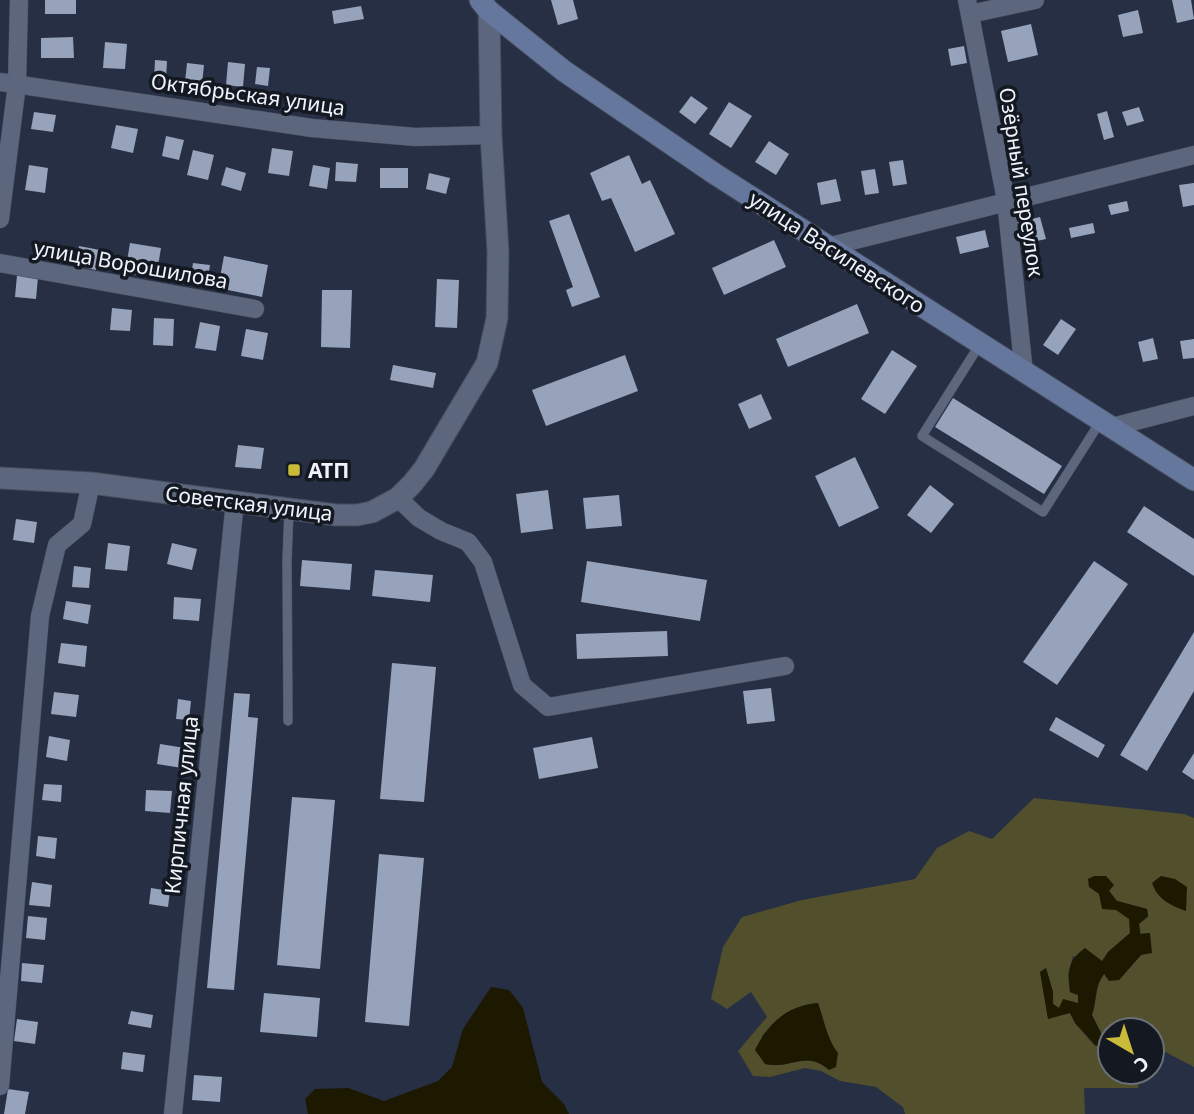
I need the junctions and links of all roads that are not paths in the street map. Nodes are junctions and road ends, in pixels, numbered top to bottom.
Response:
1 (19, 0) edge
2 (1035, 0) edge
3 (484, 5) edge
4 (969, 7) edge
5 (8, 83) edge
6 (491, 135) junction
7 (1194, 155) edge
8 (1006, 200) junction
9 (0, 219) edge
10 (831, 246) junction
11 (0, 263) edge
12 (255, 309) dead end
13 (980, 344) junction
14 (1024, 373) junction
15 (1194, 406) edge
16 (1106, 424) junction
17 (0, 478) edge
18 (1194, 480) edge
19 (90, 483) junction
20 (398, 498) junction
21 (235, 500) junction
22 (289, 510) junction
23 (785, 666) dead end
24 (288, 721) dead end
25 (0, 1086) edge
26 (173, 1114) edge

1 - 5 street
2 - 4 street
3 - 6 street, Советская улица
3 - 10 main road, улица Василевского
4 - 8 street, Озёрный переулок
5 - 6 street, Октябрьская улица
5 - 9 street
6 - 20 street, Советская улица
7 - 8 street
8 - 10 street
8 - 14 street, Озёрный переулок
10 - 13 main road, улица Василевского
11 - 12 street, улица Ворошилова
13 - 14 main road, улица Василевского
13 - 16 lane
14 - 16 main road, улица Василевского
15 - 16 street
16 - 18 main road, улица Василевского
17 - 19 street, Советская улица
19 - 21 street, Советская улица
19 - 25 street
20 - 22 street, Советская улица
20 - 23 street
21 - 22 street, Советская улица
21 - 26 street, Кирпичная улица
22 - 24 lane

